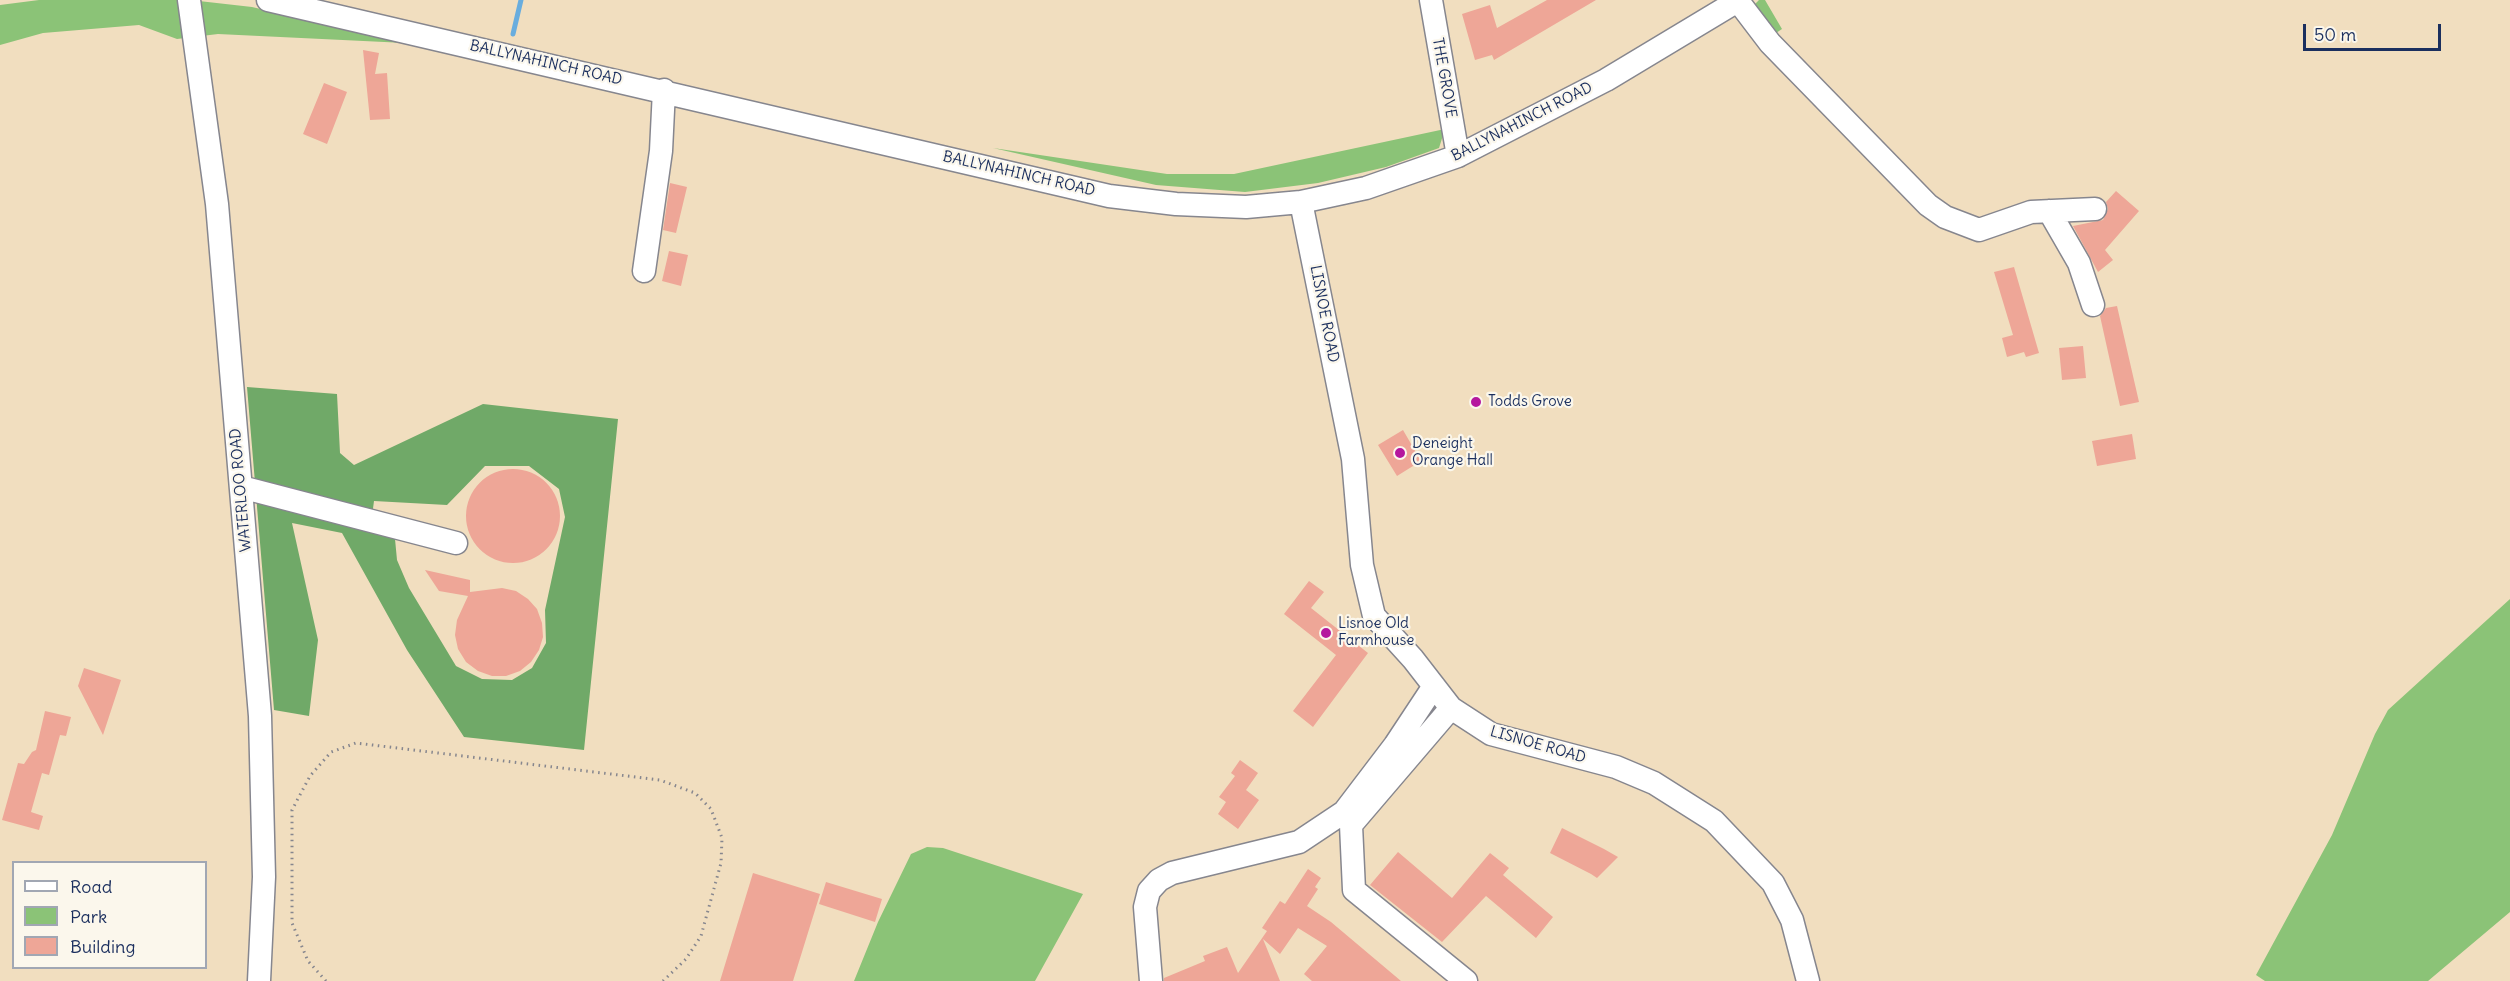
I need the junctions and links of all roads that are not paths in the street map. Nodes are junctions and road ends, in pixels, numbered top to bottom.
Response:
1 (189, 0) edge
2 (268, 0) edge
3 (1431, 0) edge
4 (1739, 0) edge
5 (664, 90) junction
6 (1458, 156) junction
7 (1301, 202) junction
8 (2095, 209) dead end
9 (2049, 211) junction
10 (644, 270) dead end
11 (2093, 305) dead end
12 (241, 487) junction
13 (456, 543) dead end
14 (1434, 686) junction
15 (1451, 708) junction
16 (259, 981) edge
17 (1151, 981) edge
18 (1466, 981) edge
19 (1808, 981) edge

1 - 12 street, WATERLOO ROAD
2 - 5 street, BALLYNAHINCH ROAD
3 - 6 street, THE GROVE
4 - 6 street, BALLYNAHINCH ROAD
4 - 9 street
5 - 7 street, BALLYNAHINCH ROAD
5 - 10 street
6 - 7 street, BALLYNAHINCH ROAD
7 - 14 street, LISNOE ROAD
8 - 9 street
9 - 11 street
12 - 13 street
12 - 16 street, WATERLOO ROAD
14 - 15 street, LISNOE ROAD
14 - 17 street
15 - 18 street
15 - 19 street, LISNOE ROAD

